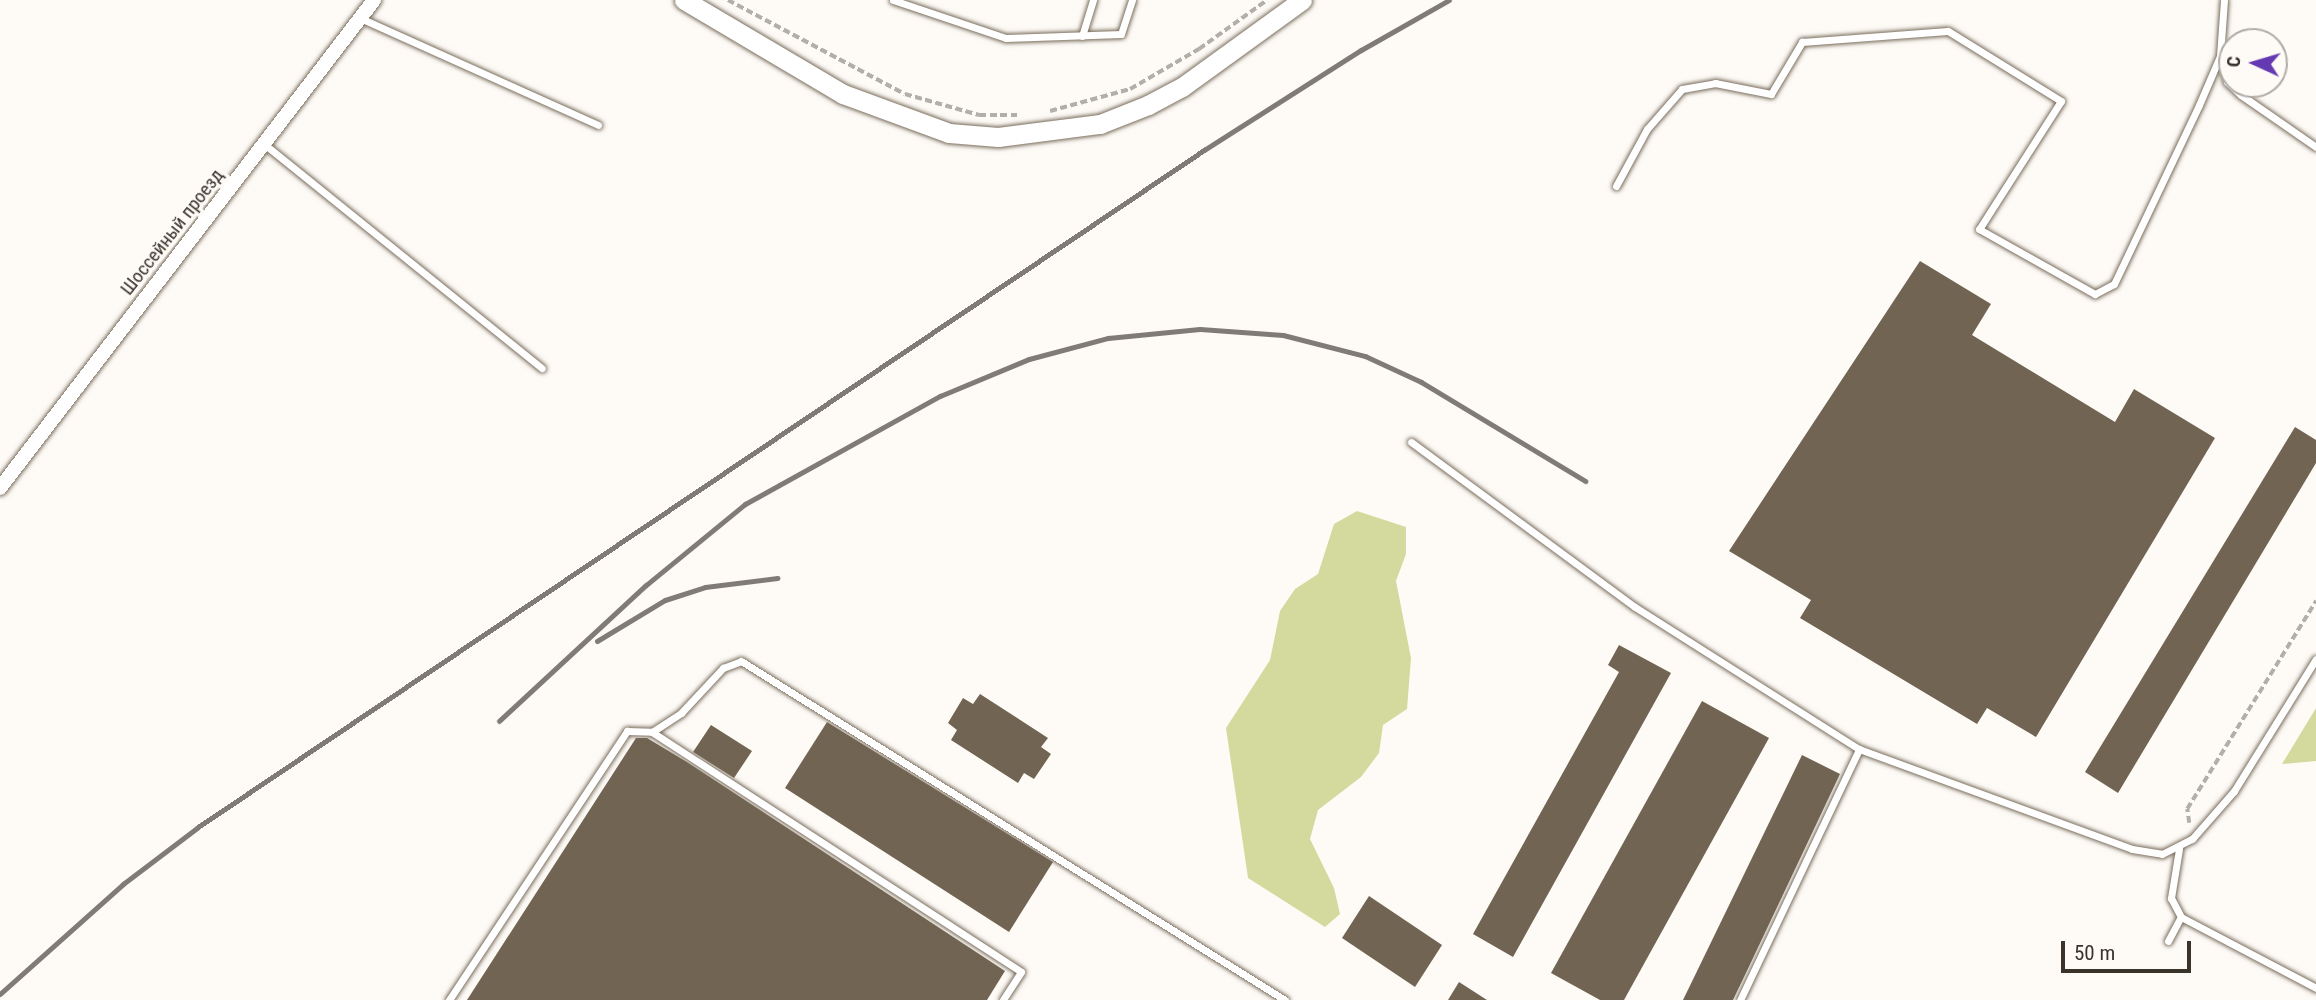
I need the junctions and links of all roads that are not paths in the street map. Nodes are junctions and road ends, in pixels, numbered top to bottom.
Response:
1 (374, 0) edge
2 (684, 0) edge
3 (892, 0) edge
4 (1093, 0) edge
5 (1132, 0) edge
6 (1302, 0) edge
7 (2224, 0) edge
8 (360, 18) junction
9 (2222, 28) edge
10 (1082, 36) junction
11 (2218, 60) edge
12 (2249, 98) edge
13 (598, 125) dead end
14 (264, 144) junction
15 (2316, 147) edge
16 (1616, 187) dead end
17 (542, 368) dead end
18 (1411, 442) dead end
19 (0, 488) edge
20 (2316, 659) edge
21 (652, 733) junction
22 (1860, 749) junction
23 (2179, 849) junction
24 (2181, 917) junction
25 (2168, 941) dead end
26 (2316, 988) edge
27 (449, 1000) edge
28 (1003, 1000) edge
29 (1285, 1000) edge
30 (1740, 1000) edge

1 - 8 street, Шоссейный проезд
2 - 6 main road
3 - 10 lane
4 - 10 lane
5 - 10 lane
7 - 9 lane
8 - 13 lane
8 - 14 street, Шоссейный проезд
11 - 16 lane
12 - 15 lane
14 - 17 lane
14 - 19 street, Шоссейный проезд
18 - 22 lane
20 - 23 lane
21 - 27 lane
21 - 28 lane
21 - 29 lane
22 - 23 lane
22 - 30 lane
23 - 24 lane
24 - 25 lane
24 - 26 lane

